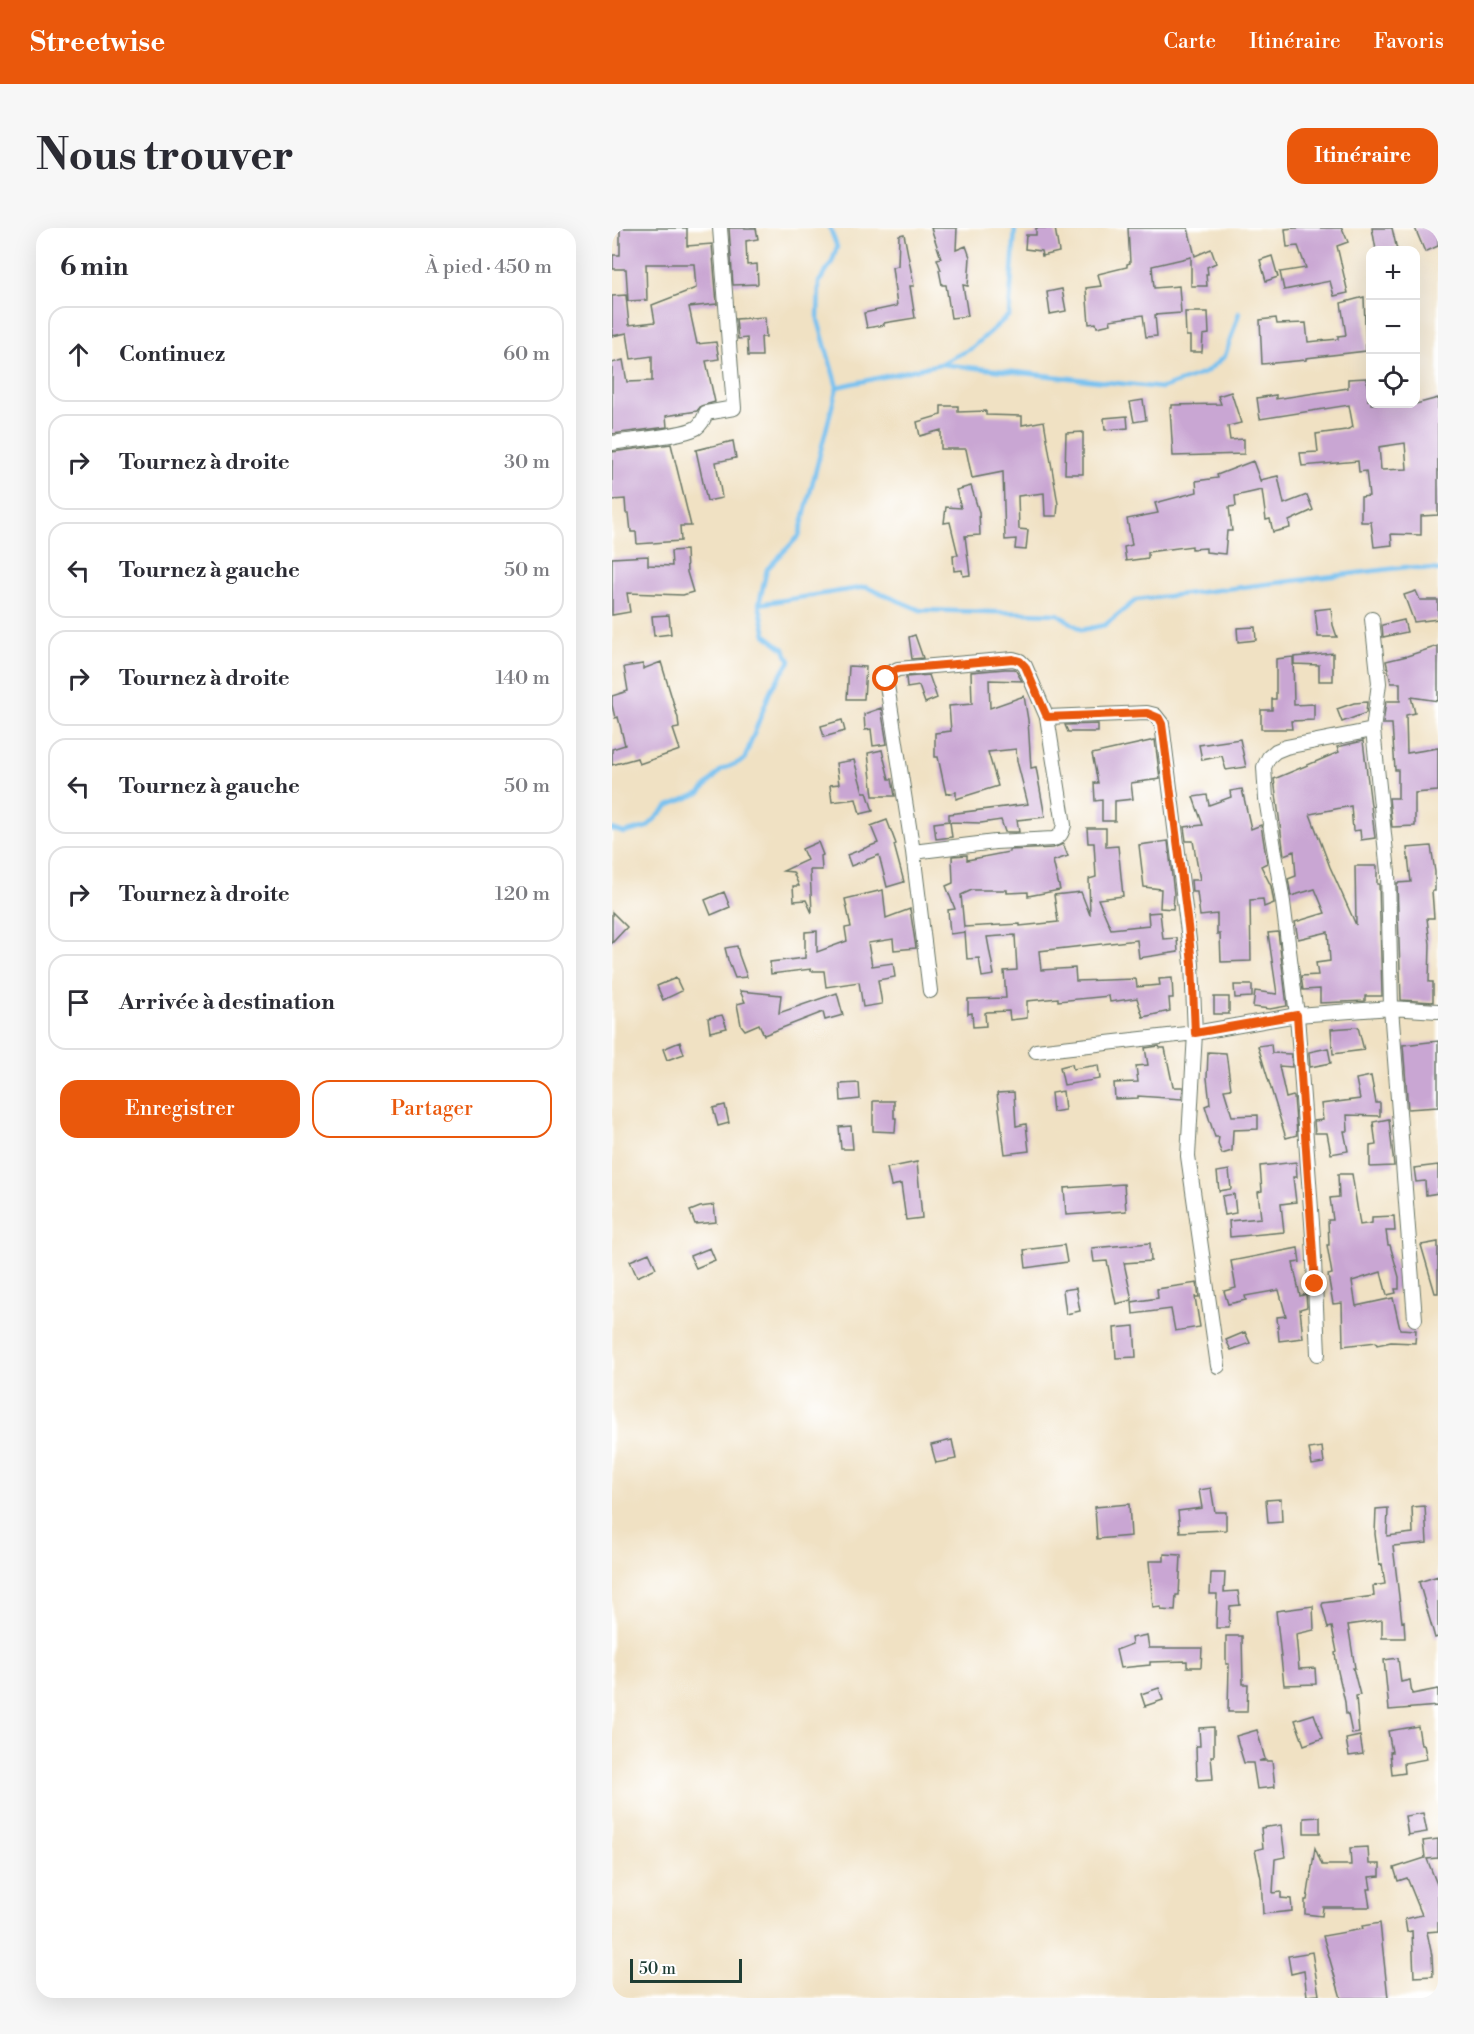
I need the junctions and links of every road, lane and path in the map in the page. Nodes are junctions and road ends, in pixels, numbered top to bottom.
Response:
1 (720, 228) edge
2 (612, 443) edge
3 (1372, 619) dead end
4 (1047, 717) junction
5 (1373, 730) junction
6 (913, 852) junction
7 (930, 991) dead end
8 (1391, 1008) junction
9 (1438, 1011) edge
10 (1297, 1015) junction
11 (1195, 1033) junction
12 (1036, 1051) dead end
13 (1415, 1319) dead end
14 (1318, 1354) dead end
15 (1218, 1366) dead end

1 - 2 street
3 - 5 street
4 - 6 street
4 - 6 street
4 - 11 street
5 - 8 street
5 - 10 street
6 - 7 street
8 - 9 street
8 - 10 street
8 - 13 street
10 - 11 street
10 - 14 street
11 - 12 street
11 - 15 street

